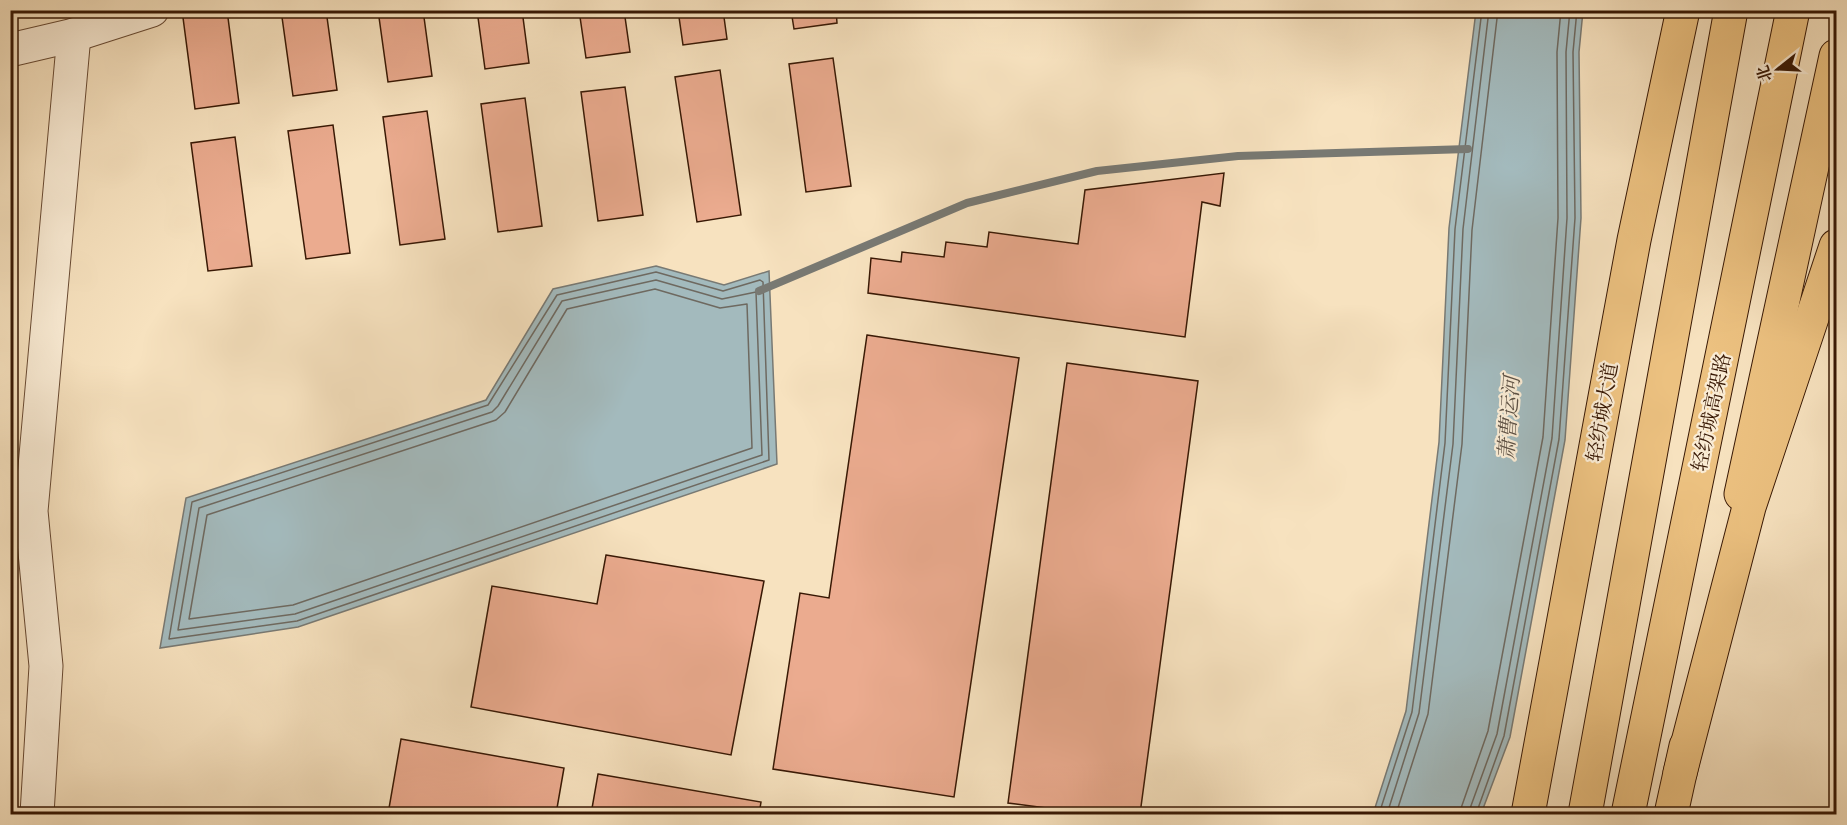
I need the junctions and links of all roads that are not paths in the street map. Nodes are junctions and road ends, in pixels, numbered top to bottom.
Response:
1 (152, 10) edge
2 (1683, 10) edge
3 (1731, 10) edge
4 (1793, 10) edge
5 (74, 34) junction
6 (10, 50) edge
7 (1836, 56) edge
8 (1836, 246) edge
9 (1836, 270) edge
10 (1680, 773) junction
11 (37, 814) edge
12 (1528, 814) edge
13 (1585, 814) edge
14 (1628, 814) edge
15 (1671, 814) edge

1 - 5 street
2 - 12 main road, 轻纺城大道
3 - 13 main road
4 - 14 main road, 轻纺城高架路
5 - 6 street
5 - 11 street
7 - 10 main road
8 - 10 main road
9 - 10 main road
10 - 15 main road

